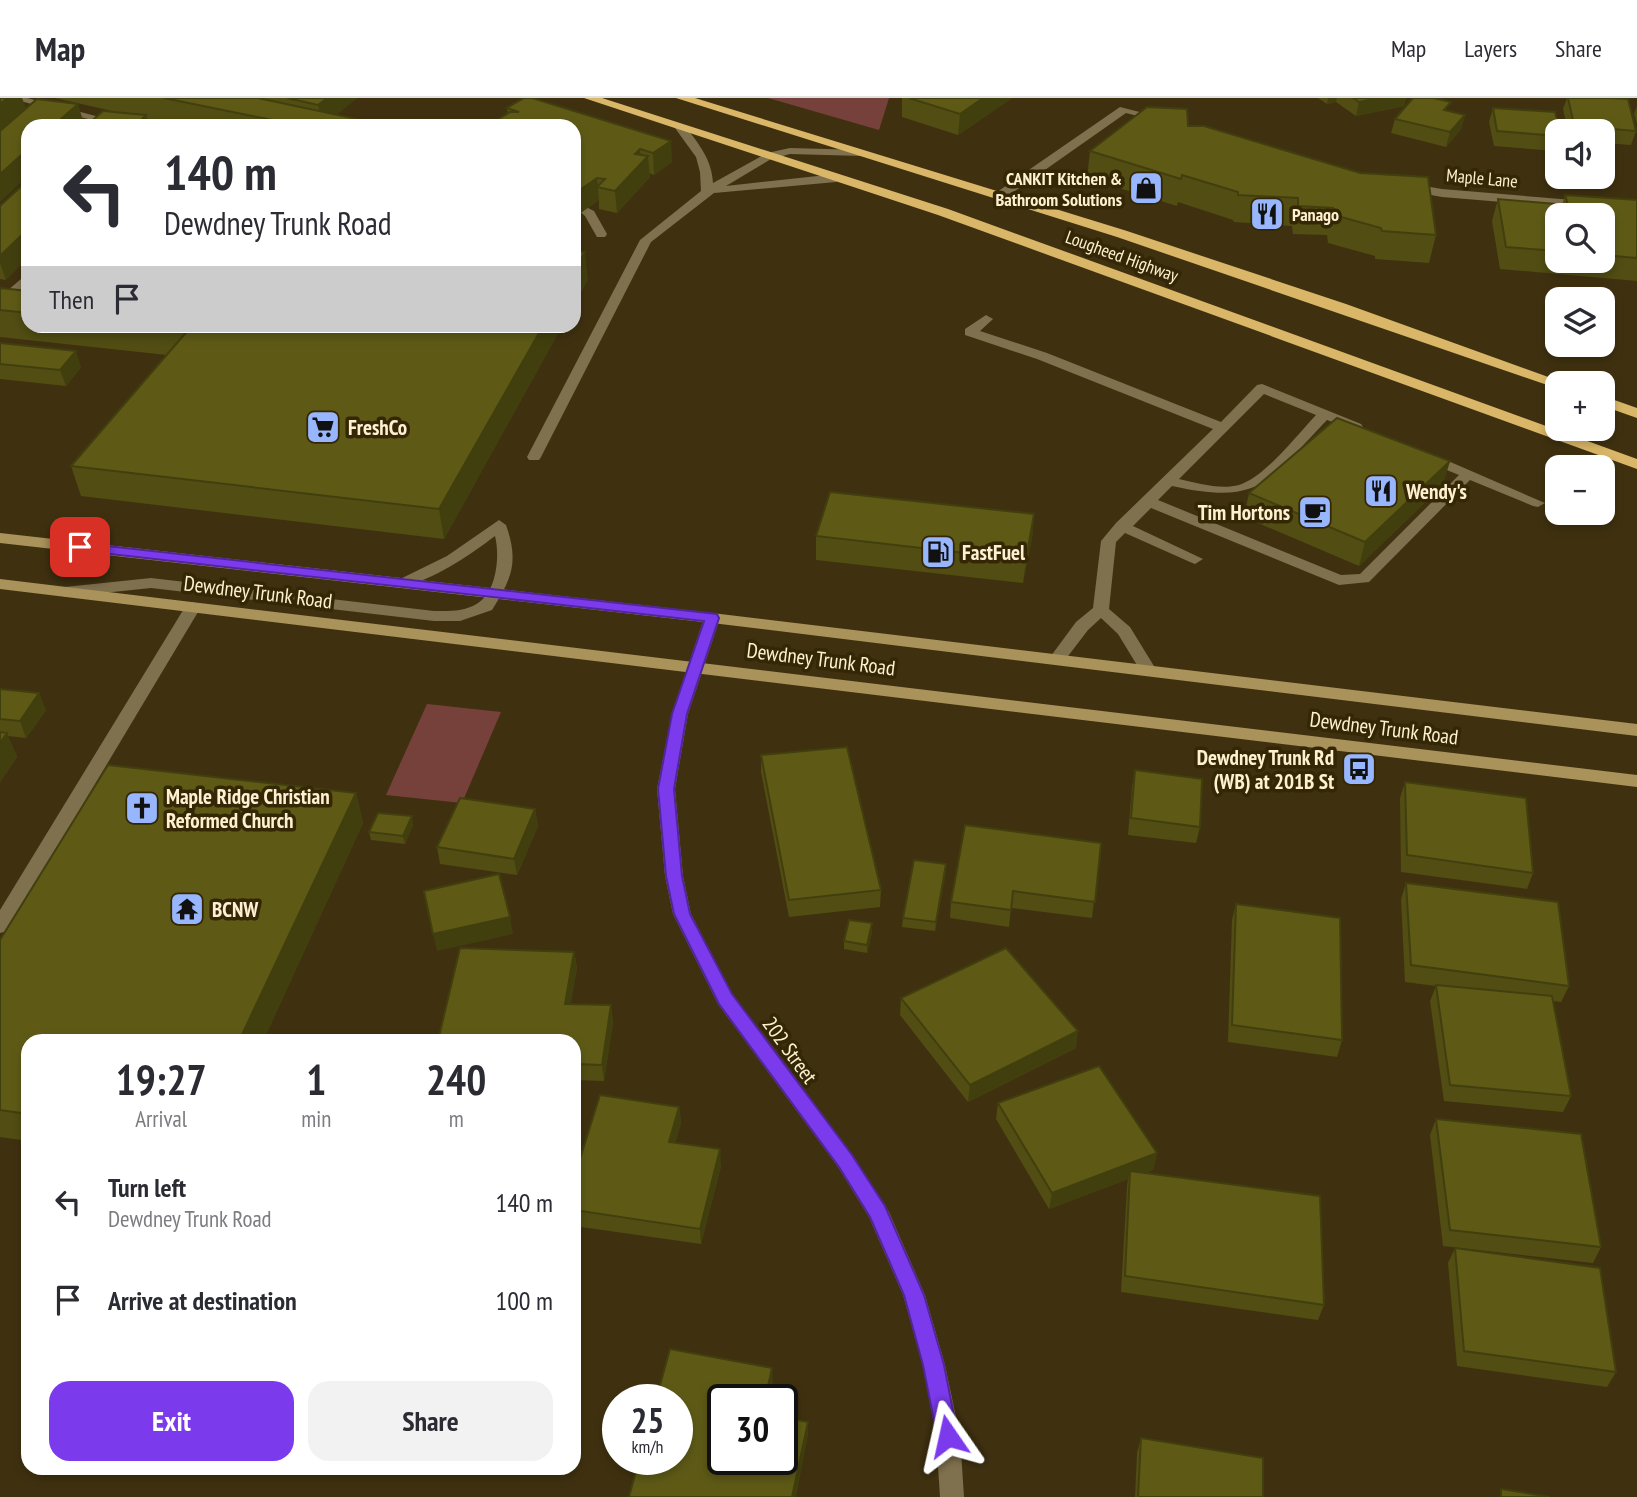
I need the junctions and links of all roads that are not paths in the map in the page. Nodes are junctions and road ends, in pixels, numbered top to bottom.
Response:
1 (13, 98) edge
2 (590, 98) edge
3 (682, 98) edge
4 (80, 119) edge
5 (1177, 123) edge
6 (681, 128) junction
7 (862, 153) junction
8 (767, 156) junction
9 (836, 178) junction
10 (1389, 182) edge
11 (707, 192) junction
12 (1001, 195) junction
13 (1560, 203) edge
14 (584, 210) edge
15 (601, 234) dead end
16 (21, 284) edge
17 (6, 301) edge
18 (986, 319) dead end
19 (1545, 379) edge
20 (1615, 405) edge
21 (1637, 413) edge
22 (1325, 414) junction
23 (1222, 427) junction
24 (1373, 434) edge
25 (1408, 449) edge
26 (534, 457) dead end
27 (1637, 464) edge
28 (1468, 474) junction
29 (1168, 481) junction
30 (1147, 500) junction
31 (1538, 503) dead end
32 (1121, 526) junction
33 (0, 538) edge
34 (1195, 559) dead end
35 (400, 583) junction
36 (0, 584) edge
37 (65, 592) junction
38 (494, 593) junction
39 (193, 607) junction
40 (1101, 610) junction
41 (712, 618) junction
42 (1056, 660) junction
43 (696, 666) junction
44 (1149, 671) junction
45 (1637, 730) edge
46 (1637, 779) edge
47 (0, 926) edge
48 (951, 1497) edge

1 - 4 street
2 - 6 highway, Lougheed Highway
3 - 7 highway, Lougheed Highway
5 - 12 street
6 - 8 highway, Lougheed Highway
6 - 11 street
7 - 8 street
7 - 12 highway, Lougheed Highway
8 - 9 highway, Lougheed Highway
8 - 11 street
9 - 11 street
9 - 27 highway, Lougheed Highway
10 - 13 street, Maple Lane
11 - 26 street
12 - 19 highway, Lougheed Highway
14 - 15 street
16 - 17 street
18 - 23 street
20 - 21 highway
22 - 23 street
22 - 24 street
22 - 29 street
23 - 29 street
25 - 28 street
28 - 30 street
28 - 31 street
29 - 30 street
30 - 32 street
32 - 34 street
32 - 40 street
33 - 35 main road, Dewdney Trunk Road
35 - 38 main road, Dewdney Trunk Road
35 - 38 street
36 - 37 main road, Dewdney Trunk Road
37 - 38 street
37 - 39 main road, Dewdney Trunk Road
38 - 41 main road, Dewdney Trunk Road
39 - 43 main road, Dewdney Trunk Road
39 - 47 street
40 - 42 street
40 - 44 street
41 - 42 main road, Dewdney Trunk Road
41 - 43 street, 202 Street
42 - 44 main road, Dewdney Trunk Road
43 - 46 main road, Dewdney Trunk Road
43 - 48 street, 202 Street
44 - 45 main road, Dewdney Trunk Road

